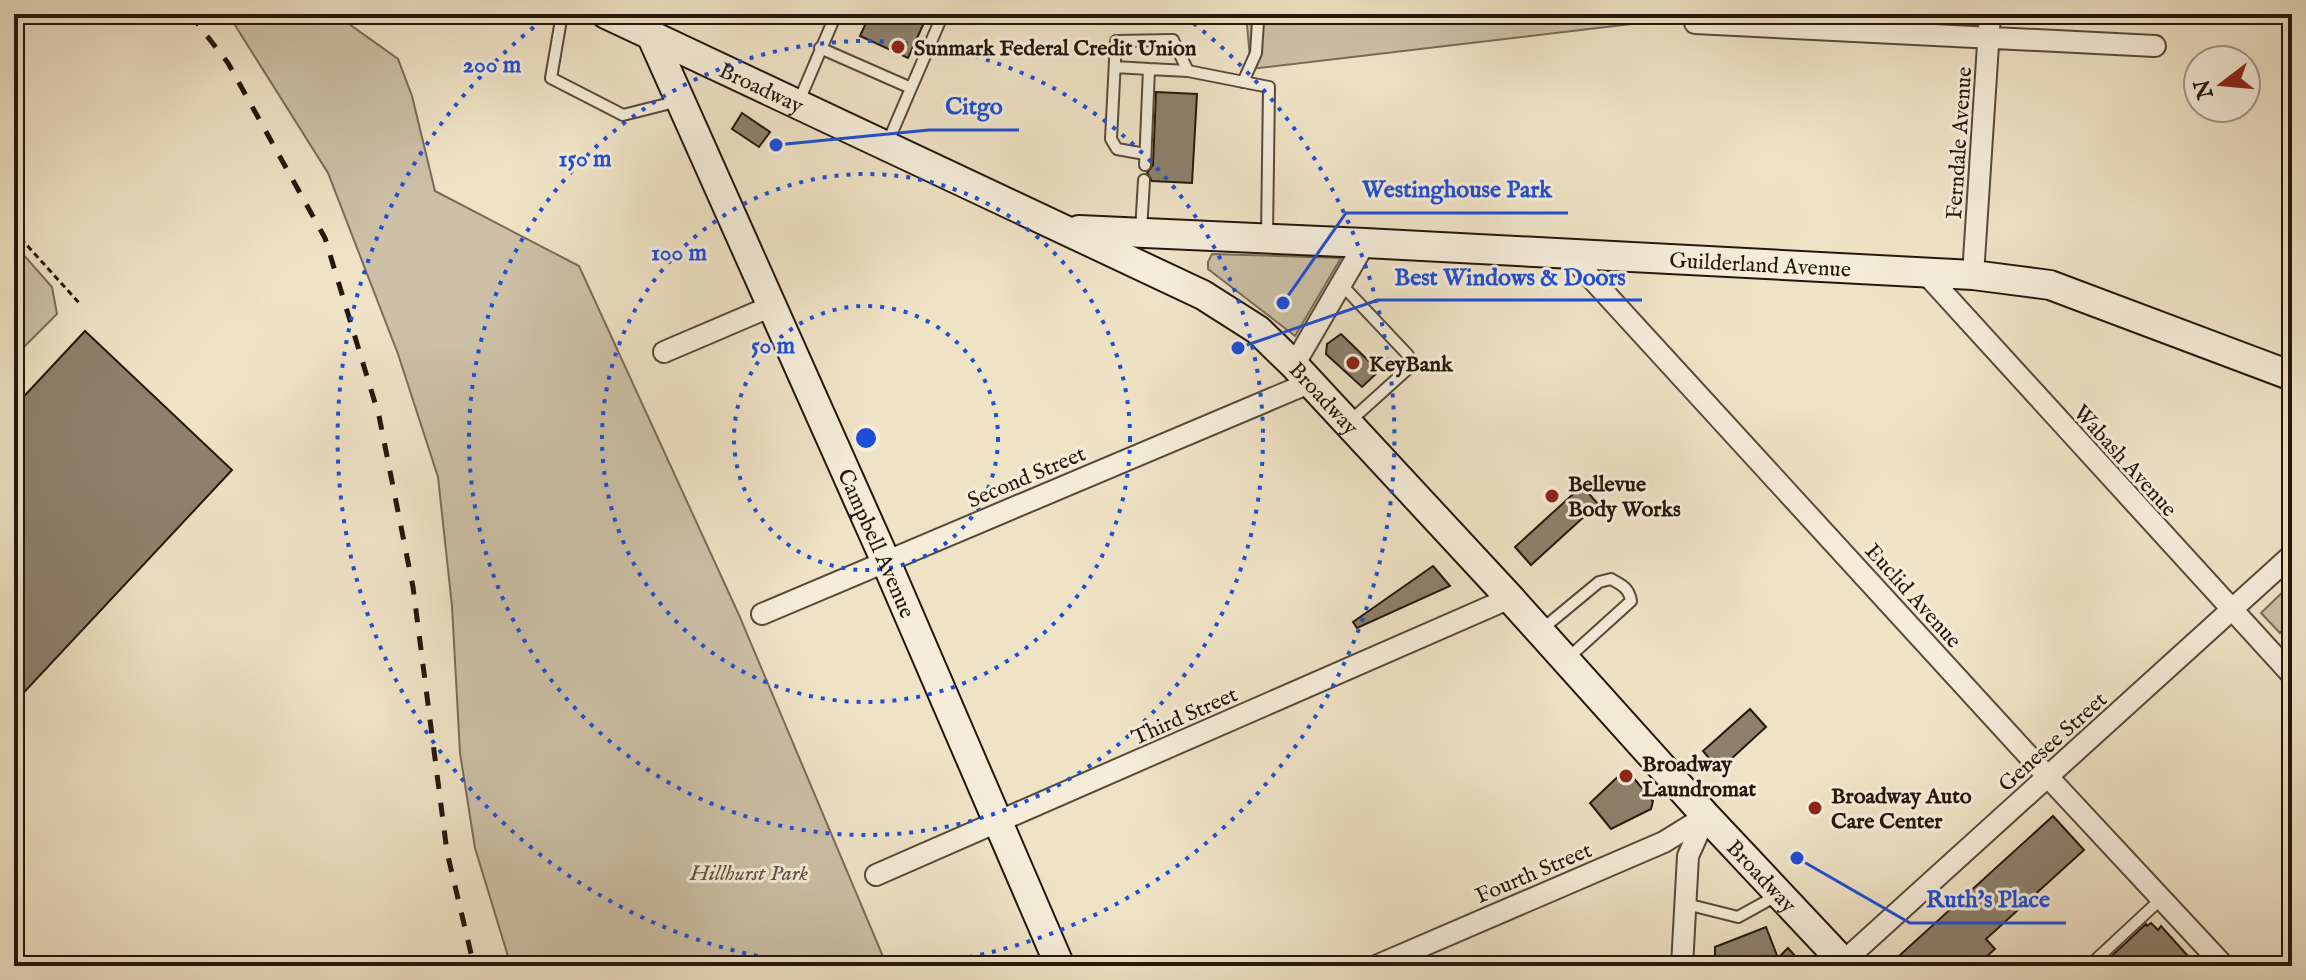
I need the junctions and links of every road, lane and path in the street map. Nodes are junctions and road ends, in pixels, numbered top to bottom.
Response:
1 (562, 14) edge
2 (606, 14) edge
3 (836, 14) edge
4 (943, 14) edge
5 (1990, 14) edge
6 (1258, 21) dead end
7 (1695, 23) dead end
8 (651, 35) junction
9 (1988, 38) junction
10 (2155, 46) dead end
11 (820, 48) junction
12 (1115, 67) junction
13 (1149, 69) junction
14 (1188, 71) junction
15 (1243, 82) junction
16 (911, 88) junction
17 (681, 101) junction
18 (798, 104) junction
19 (887, 146) junction
20 (1144, 180) dead end
21 (1067, 230) junction
22 (14, 231) edge
23 (1141, 233) junction
24 (1267, 239) junction
25 (1365, 243) junction
26 (1570, 255) junction
27 (1927, 275) junction
28 (1973, 275) junction
29 (1341, 284) junction
30 (81, 305) dead end
31 (774, 305) junction
32 (664, 352) dead end
33 (1302, 374) junction
34 (2292, 376) edge
35 (1347, 424) junction
36 (2292, 555) edge
37 (886, 562) junction
38 (1510, 598) junction
39 (2232, 612) junction
40 (762, 614) dead end
41 (1540, 631) junction
42 (1566, 660) junction
43 (2292, 675) edge
44 (2048, 777) junction
45 (1706, 816) junction
46 (997, 823) junction
47 (876, 875) dead end
48 (1780, 894) junction
49 (2161, 899) junction
50 (1686, 904) junction
51 (1845, 964) edge
52 (1060, 966) edge
53 (1376, 966) edge
54 (1682, 966) edge
55 (2089, 966) edge
56 (2224, 966) edge

1 - 17 lane
2 - 8 street, Broadway
3 - 11 lane
4 - 16 lane
5 - 9 street, Ferndale Avenue
6 - 15 lane
7 - 9 street
8 - 17 street, Campbell Avenue
8 - 18 street, Broadway
9 - 10 street
9 - 28 street, Ferndale Avenue
11 - 16 lane
11 - 18 lane
12 - 13 lane
12 - 13 lane
12 - 14 lane
13 - 14 lane
14 - 15 lane
15 - 24 lane
16 - 19 lane
17 - 31 street, Campbell Avenue
18 - 19 street, Broadway
19 - 21 street, Broadway
20 - 23 lane
21 - 23 street, Guilderland Avenue
21 - 33 street, Broadway
22 - 30 path
23 - 24 street, Guilderland Avenue
24 - 25 street, Guilderland Avenue
25 - 26 street, Guilderland Avenue
25 - 29 street
26 - 27 street, Guilderland Avenue
26 - 44 street, Euclid Avenue
27 - 28 street, Guilderland Avenue
27 - 39 street, Wabash Avenue
28 - 34 street, Guilderland Avenue
29 - 33 street
29 - 35 lane
31 - 32 street
31 - 37 street, Campbell Avenue
33 - 35 street, Broadway
33 - 37 street, Second Street
35 - 38 street, Broadway
36 - 39 street, Genesee Street
37 - 40 street, Second Street
37 - 46 street, Campbell Avenue
38 - 41 street, Broadway
38 - 46 street, Third Street
39 - 43 street, Wabash Avenue
39 - 44 street, Genesee Street
41 - 42 street, Broadway
41 - 42 lane
42 - 45 street, Broadway
44 - 49 street, Euclid Avenue
44 - 51 street, Genesee Street
45 - 48 street, Broadway
45 - 50 street
45 - 53 street, Fourth Street
46 - 47 street, Third Street
46 - 52 street, Campbell Avenue
48 - 50 lane
48 - 51 street, Broadway
49 - 55 lane
49 - 56 street, Euclid Avenue
50 - 54 street

